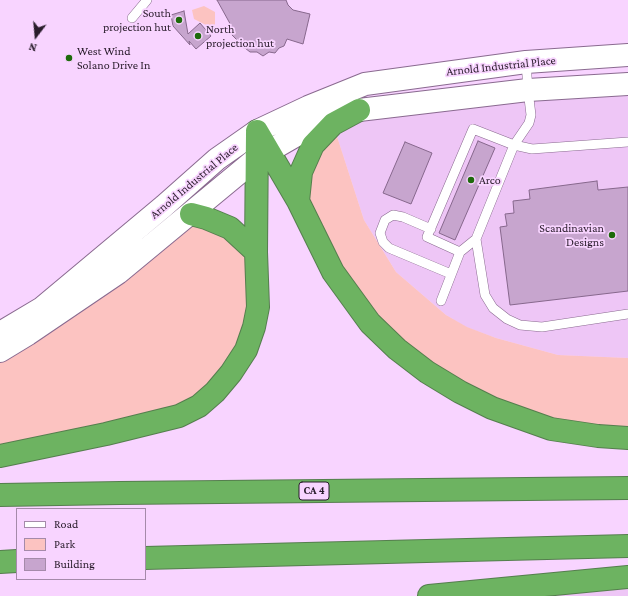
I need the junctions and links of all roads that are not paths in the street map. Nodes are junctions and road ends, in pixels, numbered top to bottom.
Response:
1 (146, 0) edge
2 (132, 18) dead end
3 (628, 55) edge
4 (526, 62) junction
5 (628, 84) edge
6 (528, 90) junction
7 (359, 110) junction
8 (257, 131) junction
9 (628, 142) edge
10 (514, 145) junction
11 (263, 155) junction
12 (298, 201) junction
13 (190, 214) junction
14 (431, 229) junction
15 (476, 239) junction
16 (256, 252) junction
17 (460, 252) junction
18 (451, 274) junction
19 (440, 301) dead end
20 (628, 314) edge
21 (0, 333) edge
22 (0, 351) edge
23 (628, 438) edge
24 (0, 456) edge
25 (628, 488) edge
26 (0, 495) edge
27 (628, 546) edge
28 (146, 558) edge
29 (16, 561) edge
30 (0, 562) edge
31 (628, 577) edge
32 (429, 596) edge

1 - 2 lane
3 - 4 street, Arnold Industrial Place
4 - 6 lane
4 - 8 street, Arnold Industrial Place
5 - 6 street, Arnold Industrial Place
6 - 7 street, Arnold Industrial Place
6 - 10 lane
7 - 11 street, Arnold Industrial Place
7 - 12 highway
8 - 11 highway
8 - 21 street, Arnold Industrial Place
9 - 10 lane
10 - 14 lane
10 - 15 lane
11 - 12 highway
11 - 13 street, Arnold Industrial Place
11 - 16 highway
12 - 23 highway
13 - 16 highway
13 - 22 street, Arnold Industrial Place
14 - 17 lane
14 - 18 lane
15 - 17 lane
15 - 20 lane
16 - 24 highway
17 - 18 lane
18 - 19 lane
25 - 26 highway, CA 4
27 - 28 highway
29 - 30 highway
31 - 32 highway

